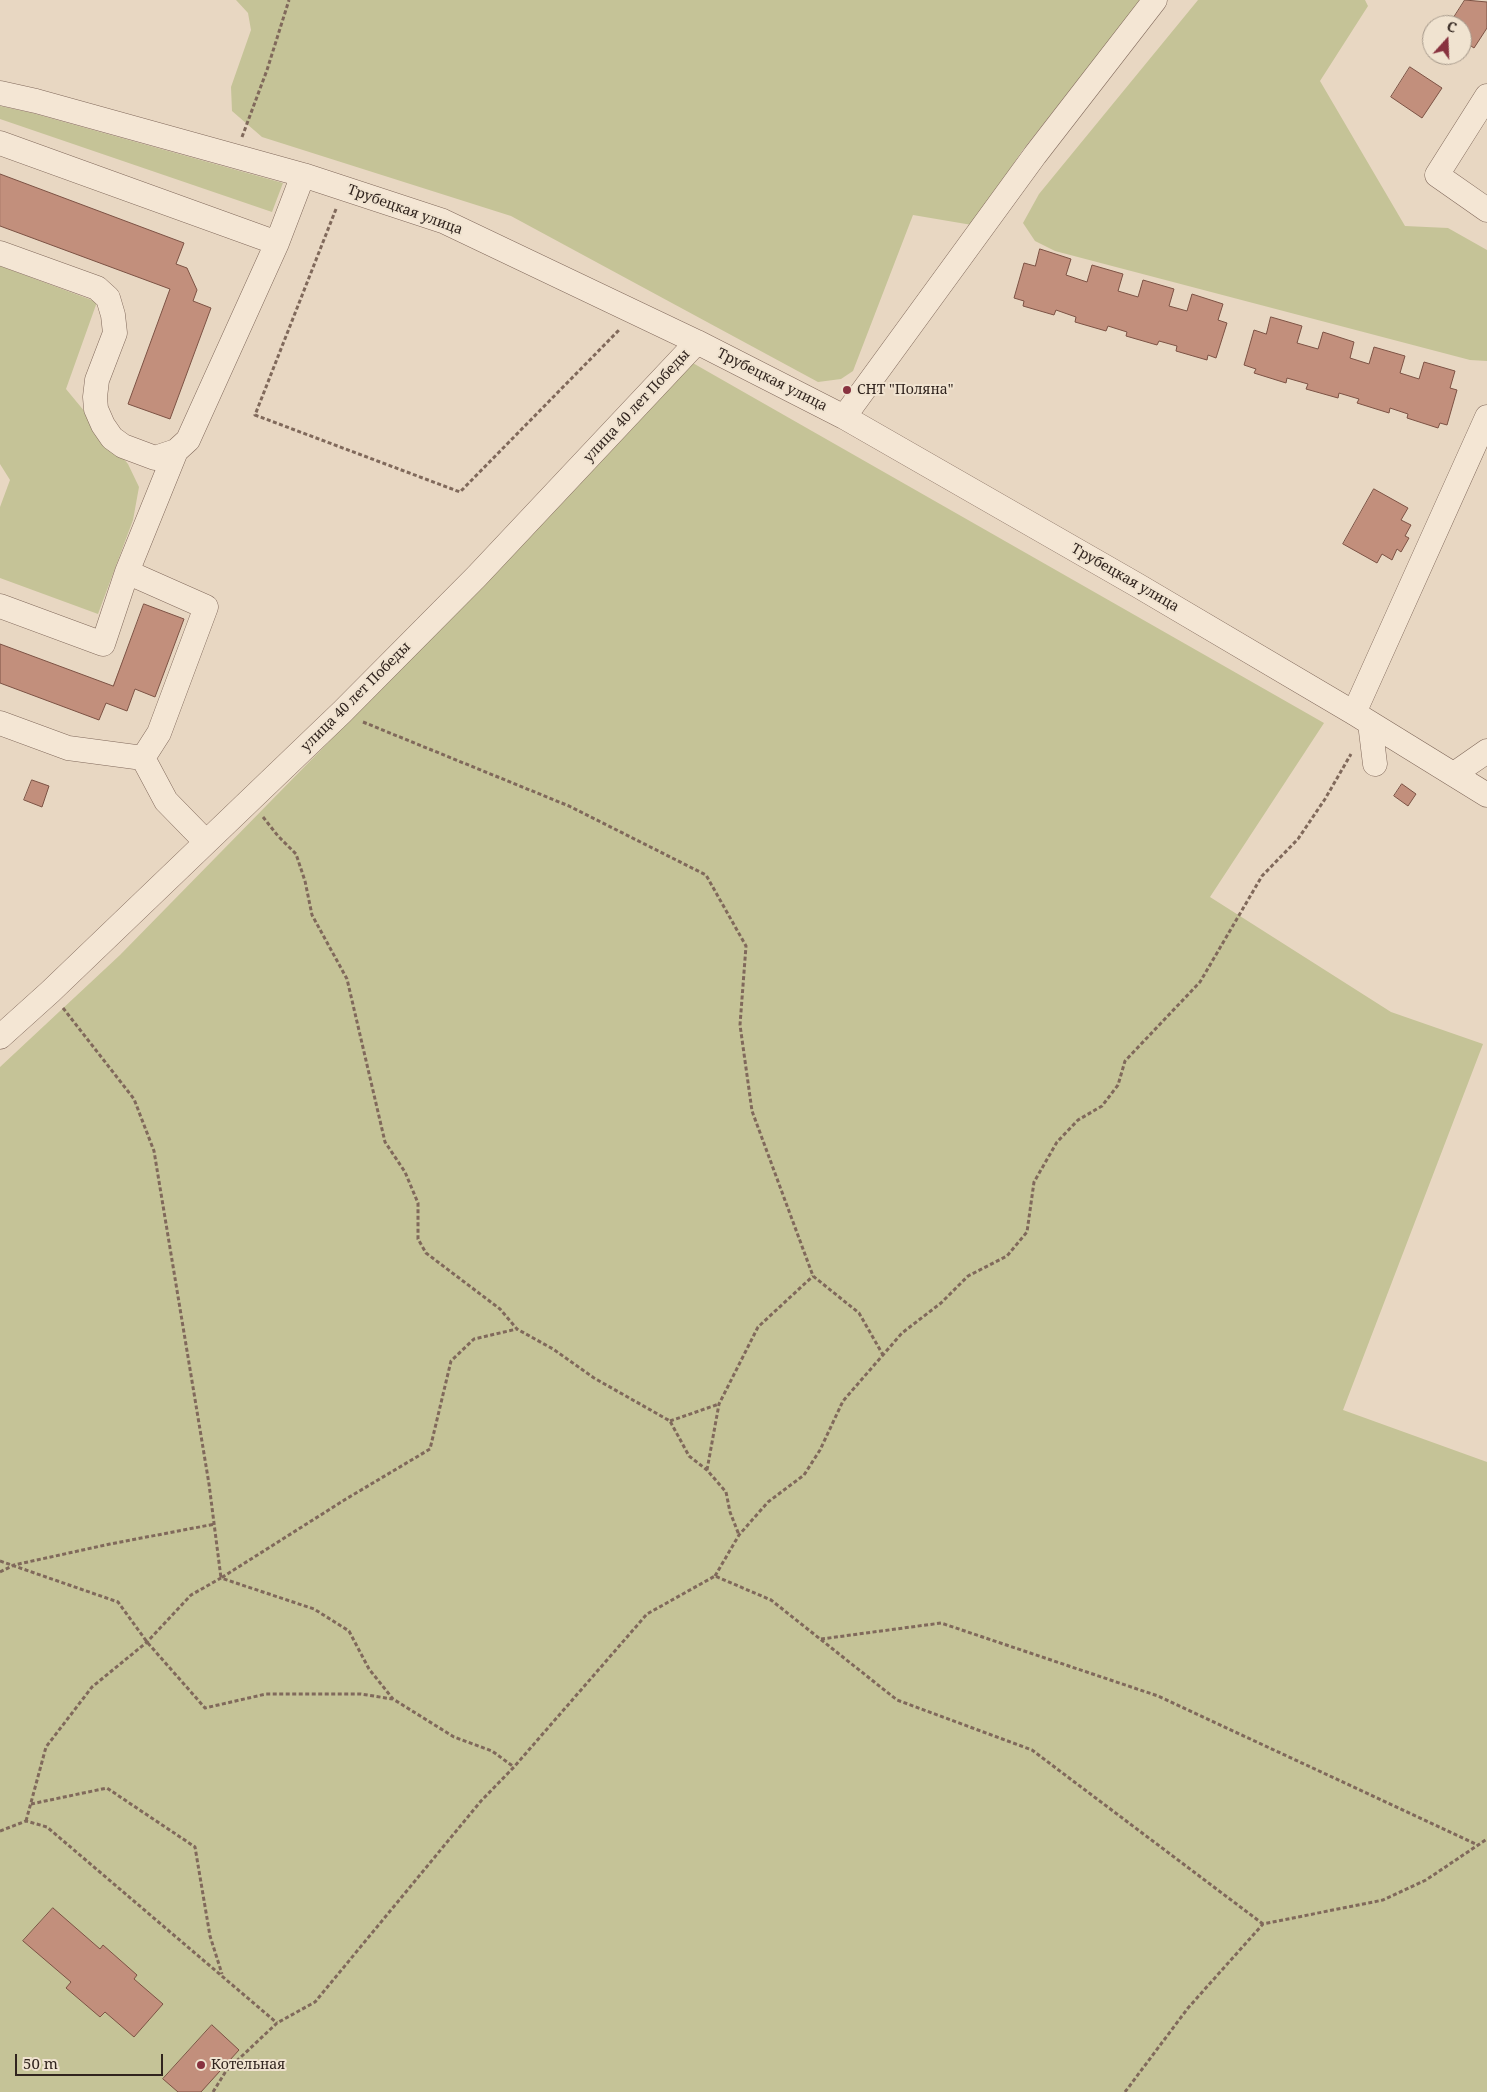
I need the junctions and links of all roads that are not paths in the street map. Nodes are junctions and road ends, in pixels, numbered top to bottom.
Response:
1 (1155, 0) edge
2 (0, 93) edge
3 (1487, 96) edge
4 (0, 143) edge
5 (302, 175) junction
6 (1487, 210) edge
7 (277, 243) junction
8 (0, 253) edge
9 (697, 342) junction
10 (844, 417) junction
11 (1487, 417) edge
12 (176, 451) junction
13 (127, 572) junction
14 (0, 606) edge
15 (1362, 718) junction
16 (0, 722) edge
17 (1487, 751) edge
18 (143, 758) junction
19 (1375, 764) dead end
20 (1454, 774) junction
21 (1487, 795) edge
22 (206, 842) junction
23 (0, 1037) edge

1 - 10 street
2 - 5 street, Трубецкая улица
3 - 6 street
4 - 7 street
5 - 7 street
5 - 9 street, Трубецкая улица
7 - 12 street
8 - 12 street
9 - 10 street, Трубецкая улица
9 - 22 street, улица 40 лет Победы
10 - 15 street, Трубецкая улица
11 - 15 street
12 - 13 street
13 - 14 street
13 - 18 street
15 - 19 street
15 - 20 street, Трубецкая улица
16 - 18 street
17 - 20 street
18 - 22 street
20 - 21 street, Трубецкая улица
22 - 23 street, улица 40 лет Победы

